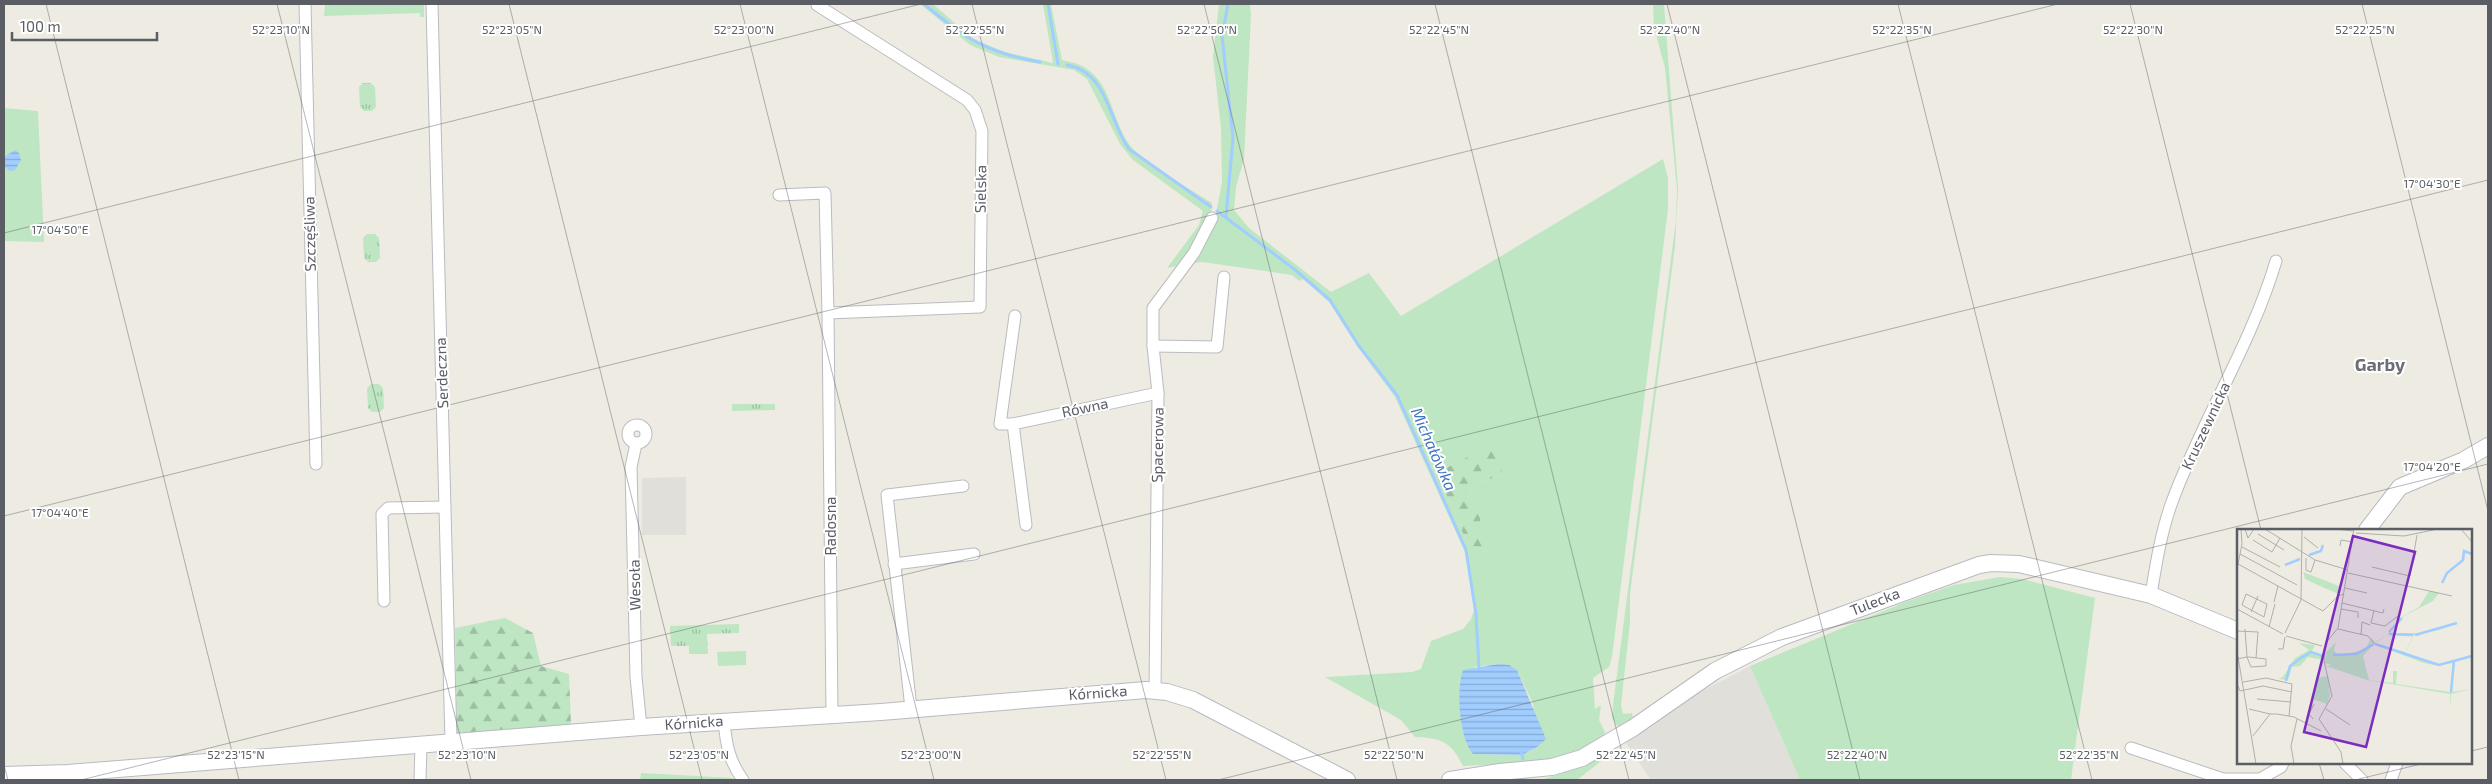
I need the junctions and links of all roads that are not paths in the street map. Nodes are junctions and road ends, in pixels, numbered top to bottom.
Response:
1 (305, 4) edge
2 (432, 4) edge
3 (817, 5) edge
4 (779, 195) dead end
5 (1212, 218) dead end
6 (2276, 261) dead end
7 (1224, 277) dead end
8 (828, 313) junction
9 (1015, 316) dead end
10 (1153, 346) junction
11 (1158, 393) junction
12 (1012, 424) junction
13 (636, 444) dead end
14 (2488, 446) edge
15 (316, 464) dead end
16 (963, 486) dead end
17 (445, 507) junction
18 (1026, 525) dead end
19 (2368, 529) edge
20 (974, 554) dead end
21 (894, 564) junction
22 (2151, 595) junction
23 (384, 601) dead end
24 (2237, 632) edge
25 (1155, 691) junction
26 (911, 708) junction
27 (832, 714) junction
28 (724, 721) junction
29 (641, 727) junction
30 (451, 742) junction
31 (421, 745) junction
32 (2130, 748) dead end
33 (2282, 764) edge
34 (2346, 764) edge
35 (2397, 764) edge
36 (4, 775) edge
37 (23, 776) junction
38 (68, 777) edge
39 (4, 779) edge
40 (420, 780) edge
41 (743, 780) edge
42 (1349, 780) edge
43 (1458, 780) edge
44 (2362, 780) edge
45 (2391, 780) edge

1 - 15 street, Szczęśliwa
2 - 17 street, Serdeczna
3 - 8 street, Sielska
4 - 8 street, Radosna
5 - 10 street, Spacerowa
6 - 22 street, Kruszewnicka
7 - 10 street
8 - 27 street, Radosna
9 - 12 street
10 - 11 street, Spacerowa
11 - 12 street, Równa
11 - 25 street, Spacerowa
12 - 18 street
13 - 29 street, Wesoła
14 - 19 street
16 - 21 street
17 - 23 street
17 - 30 street, Serdeczna
20 - 21 street
21 - 26 street
22 - 24 street, Tulecka
22 - 43 street, Tulecka
25 - 26 street, Kórnicka
25 - 42 street, Kórnicka
26 - 27 street, Kórnicka
27 - 28 street, Kórnicka
28 - 29 street, Kórnicka
28 - 41 street
29 - 30 street, Kórnicka
30 - 31 street, Kórnicka
31 - 38 street, Kórnicka
31 - 40 street
32 - 33 street
34 - 44 street
35 - 45 street
36 - 37 street, Kórnicka
37 - 38 street, Kórnicka
37 - 39 street, Kórnicka

